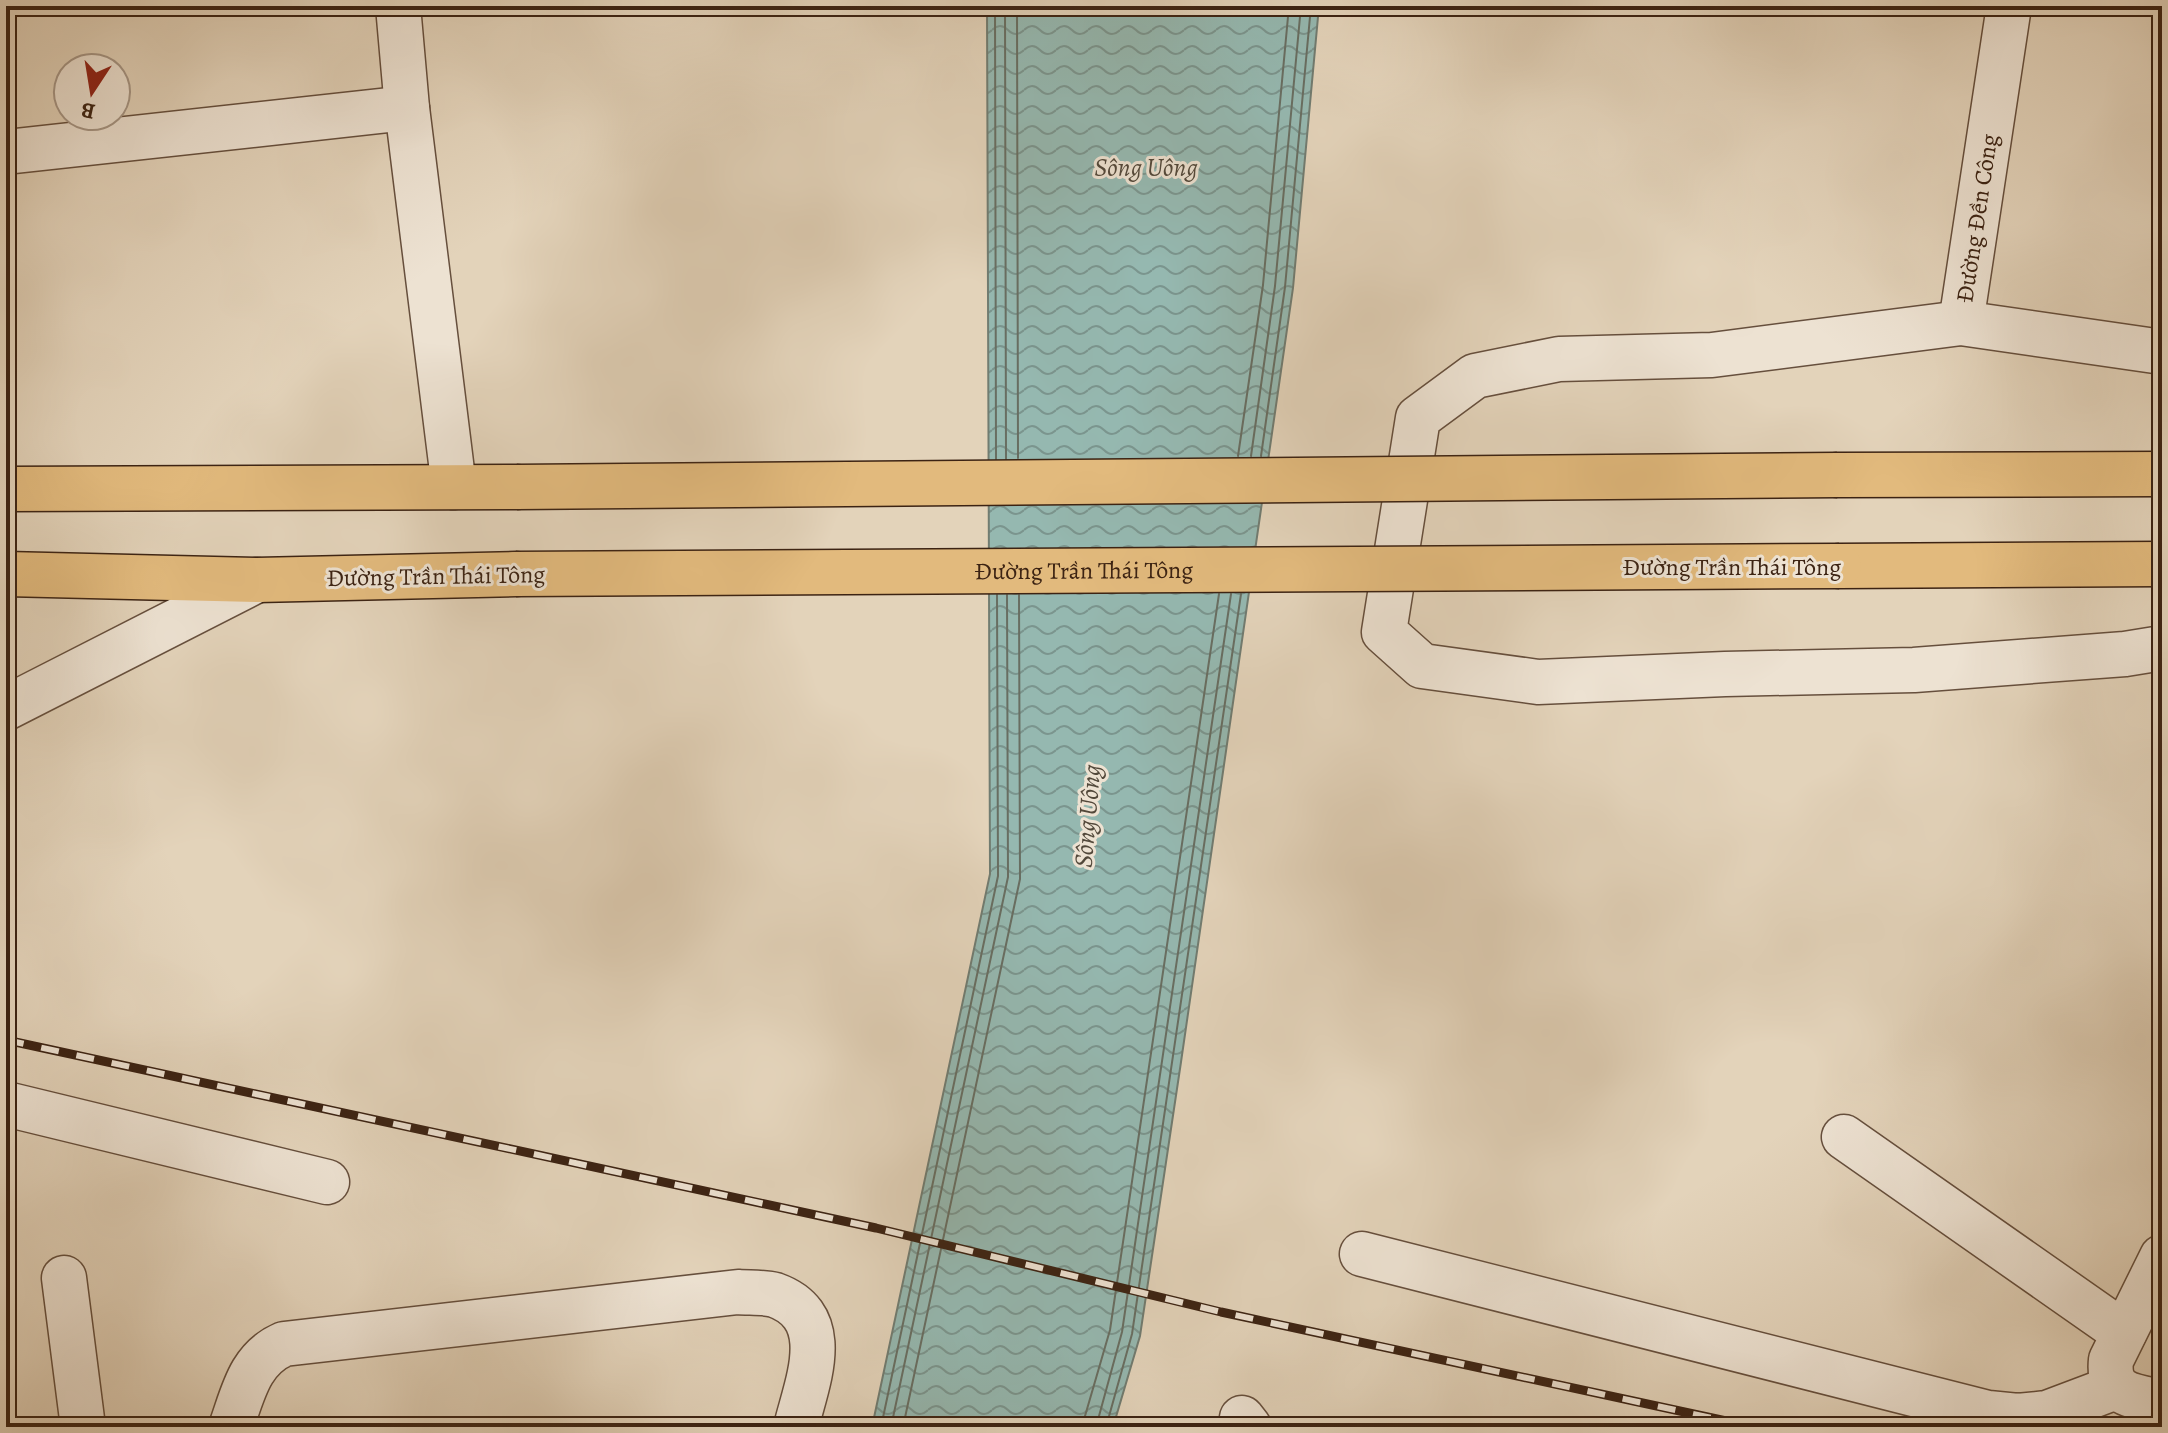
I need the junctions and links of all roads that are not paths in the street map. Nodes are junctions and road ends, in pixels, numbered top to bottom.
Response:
1 (398, 6) edge
2 (2009, 6) edge
3 (407, 108) junction
4 (6, 152) edge
5 (1961, 323) junction
6 (2162, 352) edge
7 (2162, 474) edge
8 (454, 487) junction
9 (6, 489) edge
10 (2162, 564) edge
11 (6, 574) edge
12 (257, 580) junction
13 (2143, 651) edge
14 (2162, 681) edge
15 (6, 708) edge
16 (6, 1104) edge
17 (1844, 1137) dead end
18 (327, 1182) dead end
19 (1362, 1254) dead end
20 (2162, 1257) edge
21 (64, 1278) dead end
22 (2124, 1333) junction
23 (2116, 1387) junction
24 (2162, 1402) edge
25 (83, 1427) edge
26 (231, 1427) edge
27 (796, 1427) edge

1 - 3 street
2 - 5 street, Đường Đền Công
3 - 4 street
3 - 8 street
5 - 6 street, Đường Đền Công
5 - 13 street
7 - 8 highway, bridge
8 - 9 highway
10 - 12 highway, Đường Trần Thái Tông, bridge
11 - 12 highway, Đường Trần Thái Tông
12 - 15 street
13 - 14 street
16 - 18 street
17 - 22 street
19 - 23 street
20 - 22 street
21 - 25 street
22 - 23 street
23 - 24 street
26 - 27 street

